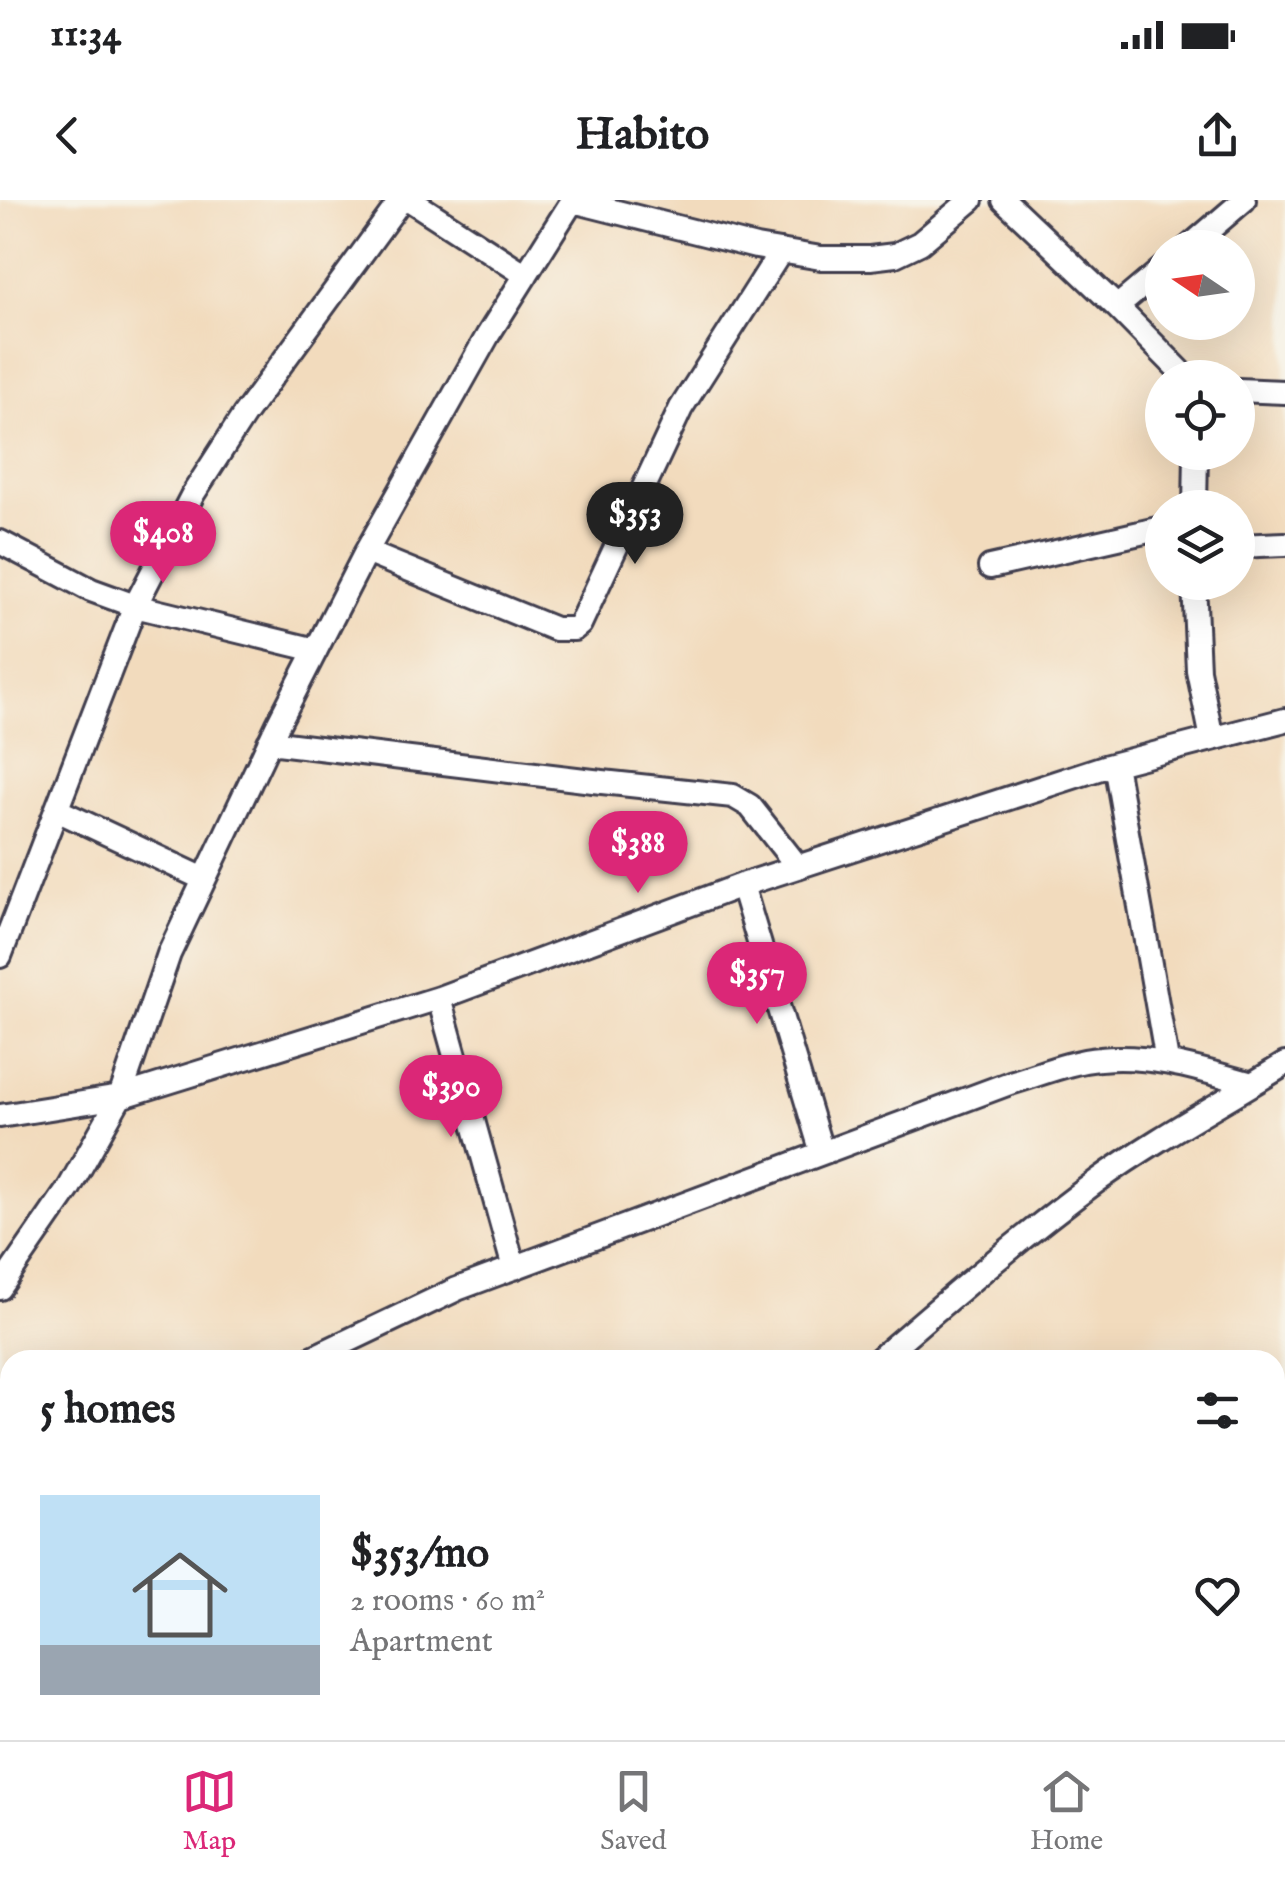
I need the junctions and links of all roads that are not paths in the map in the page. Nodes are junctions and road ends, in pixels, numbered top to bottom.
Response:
1 (401, 200) edge
2 (410, 200) edge
3 (573, 200) edge
4 (971, 200) edge
5 (1004, 200) edge
6 (1244, 200) edge
7 (1209, 230) edge
8 (781, 251) junction
9 (526, 275) junction
10 (1145, 283) edge
11 (1117, 307) junction
12 (1169, 360) edge
13 (1255, 391) edge
14 (1285, 392) edge
15 (1145, 532) edge
16 (0, 542) edge
17 (1285, 544) edge
18 (1255, 545) edge
19 (366, 552) junction
20 (990, 567) dead end
21 (1195, 600) edge
22 (135, 606) junction
23 (316, 650) junction
24 (1285, 720) edge
25 (1212, 739) junction
26 (270, 742) junction
27 (1115, 764) junction
28 (57, 810) junction
29 (798, 867) junction
30 (204, 879) junction
31 (742, 886) junction
32 (0, 956) edge
33 (438, 998) junction
34 (1166, 1061) junction
35 (1285, 1064) edge
36 (1252, 1084) junction
37 (120, 1097) junction
38 (0, 1116) edge
39 (822, 1153) junction
40 (514, 1268) junction
41 (0, 1288) edge
42 (329, 1350) edge
43 (890, 1350) edge

1 - 22 street
2 - 9 street
3 - 8 street
3 - 9 street
4 - 8 street
5 - 11 street
6 - 7 street
8 - 19 street
9 - 19 street
10 - 11 street
11 - 12 street
13 - 14 street
15 - 20 street
16 - 22 street
17 - 18 street
19 - 23 street
21 - 25 street
22 - 23 street
22 - 28 street
23 - 26 street
24 - 25 street
25 - 27 street
26 - 29 street
26 - 30 street
27 - 29 street
27 - 34 street
28 - 30 street
28 - 32 street
29 - 31 street
30 - 37 street
31 - 33 street
31 - 39 street
33 - 37 street
33 - 40 street
34 - 36 street
34 - 39 street
35 - 36 street
36 - 43 street
37 - 38 street
37 - 41 street
39 - 40 street
40 - 42 street

